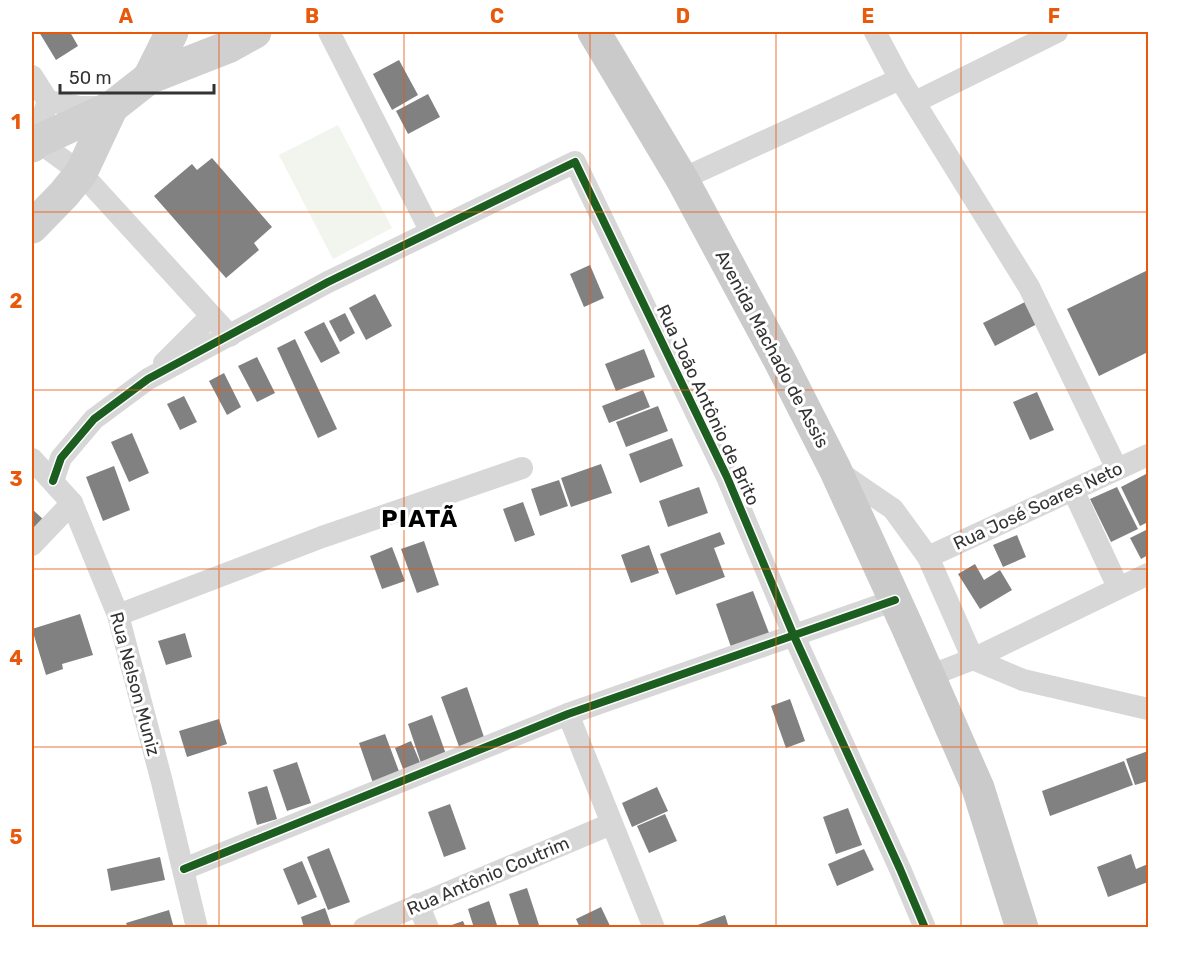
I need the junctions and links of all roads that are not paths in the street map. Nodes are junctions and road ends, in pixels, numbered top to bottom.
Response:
1 (172, 32) edge
2 (187, 32) edge
3 (255, 32) edge
4 (329, 32) edge
5 (594, 32) edge
6 (875, 32) edge
7 (1057, 32) edge
8 (212, 52) junction
9 (32, 76) edge
10 (149, 78) junction
11 (900, 79) junction
12 (48, 101) junction
13 (915, 102) junction
14 (112, 107) junction
15 (33, 144) edge
16 (81, 173) junction
17 (682, 179) junction
18 (32, 227) edge
19 (431, 232) junction
20 (212, 316) junction
21 (230, 336) junction
22 (148, 379) junction
23 (1149, 455) edge
24 (32, 459) edge
25 (522, 468) dead end
26 (835, 469) junction
27 (1117, 469) junction
28 (53, 481) junction
29 (1073, 490) junction
30 (72, 502) junction
31 (32, 545) edge
32 (928, 557) junction
33 (1149, 574) edge
34 (1118, 587) junction
35 (894, 600) junction
36 (118, 615) junction
37 (794, 636) junction
38 (973, 659) junction
39 (929, 676) junction
40 (1149, 710) edge
41 (568, 714) junction
42 (611, 824) junction
43 (184, 869) junction
44 (418, 904) junction
45 (197, 927) edge
46 (364, 927) edge
47 (428, 927) edge
48 (654, 927) edge
49 (925, 927) edge
50 (1022, 927) edge

1 - 10 street
2 - 8 street
3 - 8 street
4 - 19 street
5 - 17 main road, Avenida Machado de Assis
6 - 11 street
7 - 13 street
8 - 10 street
9 - 12 street
10 - 14 street
11 - 13 street
11 - 17 street
12 - 14 street
12 - 15 street
13 - 27 street
14 - 15 street
14 - 16 street
15 - 16 street
16 - 18 street
16 - 20 street
17 - 26 main road, Avenida Machado de Assis
19 - 21 street
19 - 37 street, Rua João Antônio de Brito
20 - 21 street
20 - 22 street
21 - 22 street
22 - 28 street
23 - 27 street, Rua José Soares Neto
24 - 28 street, Rua Nelson Muniz
25 - 36 street
26 - 32 street
26 - 35 main road, Avenida Machado de Assis
27 - 29 street, Rua José Soares Neto
28 - 30 street, Rua Nelson Muniz
29 - 32 street, Rua José Soares Neto
29 - 34 street
30 - 31 street
30 - 36 street, Rua Nelson Muniz
32 - 38 street
33 - 34 street
34 - 38 street
35 - 37 street
35 - 39 main road, Avenida Machado de Assis
36 - 43 street, Rua Nelson Muniz
37 - 41 street
37 - 49 street, Rua João Antônio de Brito
38 - 39 street
38 - 40 street
39 - 50 main road, Avenida Machado de Assis
41 - 42 street
41 - 43 street
42 - 44 street, Rua Antônio Coutrim
42 - 48 street
43 - 45 street, Rua Nelson Muniz
44 - 46 street, Rua Antônio Coutrim
44 - 47 street

